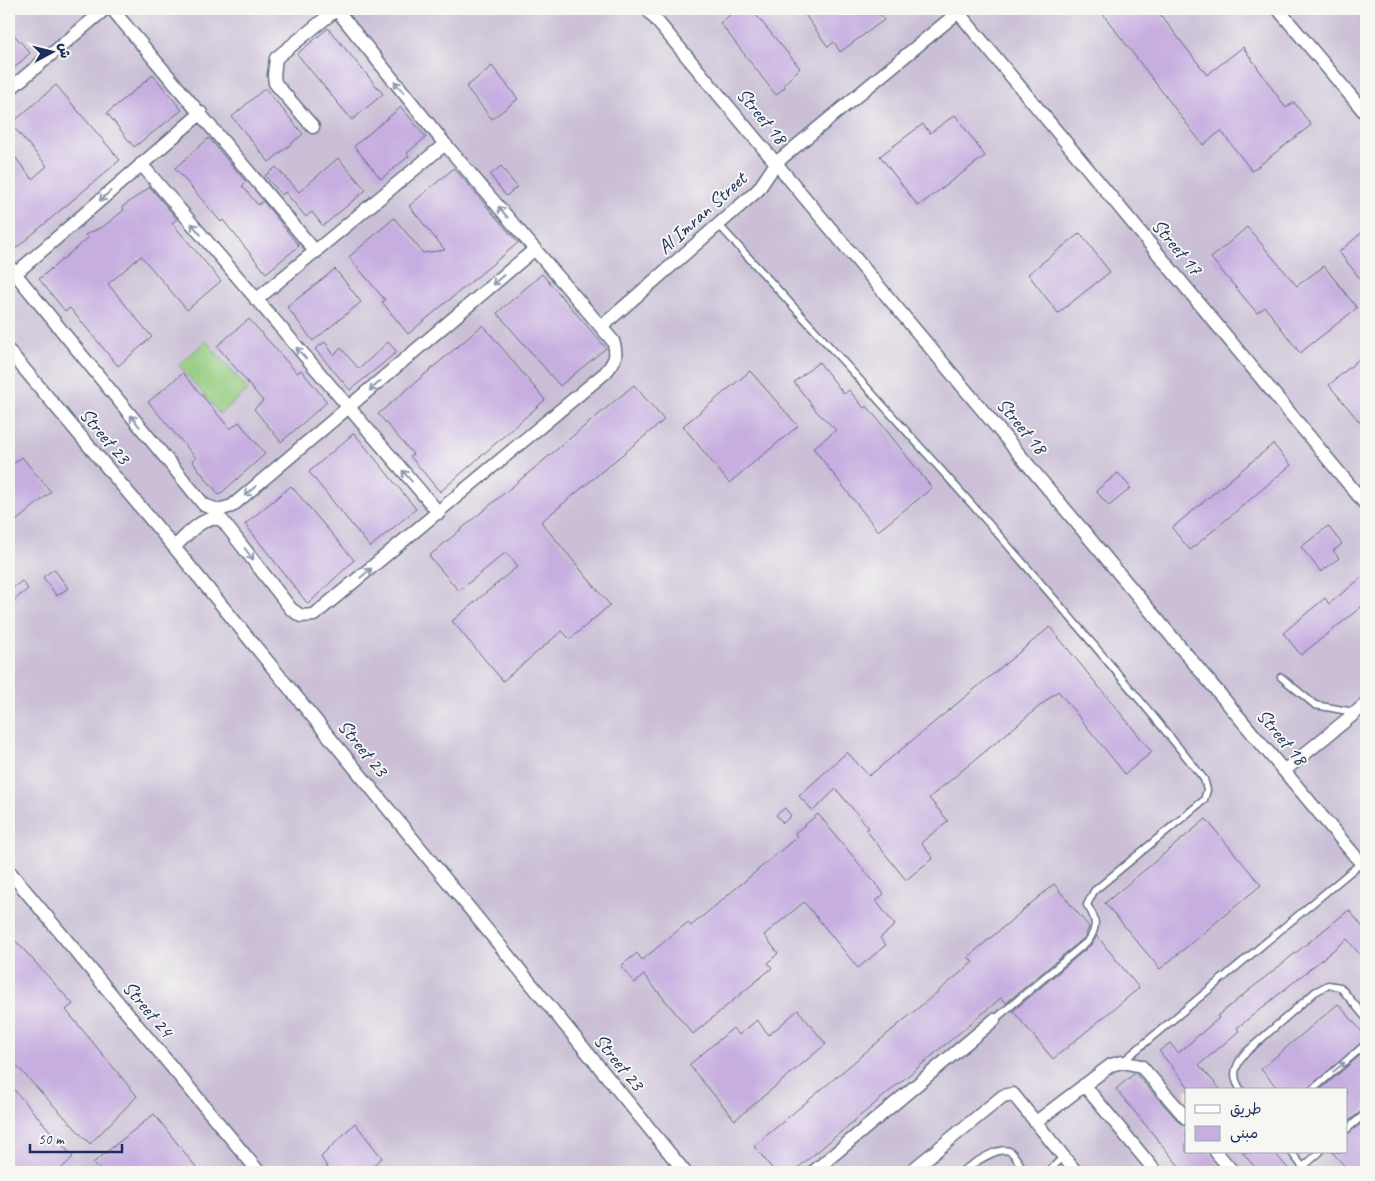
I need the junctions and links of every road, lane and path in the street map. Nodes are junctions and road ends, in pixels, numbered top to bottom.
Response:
1 (105, 9) edge
2 (112, 9) edge
3 (336, 9) edge
4 (647, 9) edge
5 (1278, 9) edge
6 (960, 10) edge
7 (9, 90) edge
8 (202, 113) junction
9 (1366, 114) edge
10 (313, 127) dead end
11 (445, 144) junction
12 (777, 162) junction
13 (141, 164) junction
14 (718, 224) junction
15 (535, 249) junction
16 (316, 252) junction
17 (12, 270) edge
18 (256, 300) junction
19 (601, 327) junction
20 (9, 350) edge
21 (349, 408) junction
22 (1366, 505) edge
23 (439, 513) junction
24 (174, 547) junction
25 (1281, 677) dead end
26 (1366, 704) edge
27 (1356, 712) junction
28 (1285, 770) junction
29 (1364, 866) edge
30 (9, 871) edge
31 (1366, 1018) edge
32 (994, 1020) joint
33 (1366, 1044) edge
34 (1122, 1062) junction
35 (1084, 1085) junction
36 (1240, 1088) edge
37 (1314, 1088) edge
38 (1366, 1113) edge
39 (1185, 1117) edge
40 (1036, 1122) junction
41 (1348, 1128) edge
42 (1218, 1154) edge
43 (1293, 1154) edge
44 (1318, 1154) edge
45 (1064, 1156) junction
46 (1305, 1170) edge
47 (259, 1172) edge
48 (684, 1172) edge
49 (813, 1172) edge
50 (910, 1172) edge
51 (960, 1172) edge
52 (1025, 1172) edge
53 (1048, 1172) edge
54 (1076, 1172) edge
55 (1156, 1172) edge
56 (1233, 1172) edge

1 - 7 street
2 - 8 street
3 - 10 street
11 -> 3 street
4 - 12 street, Street 18
5 - 9 street
6 - 12 street, Al Imran Street
6 - 22 street, Street 17
8 - 13 street
8 - 16 street
15 -> 11 street
11 - 16 street
12 - 14 street, Al Imran Street
12 - 28 street, Street 18
13 -> 17 street
18 -> 13 street
14 - 19 street, Al Imran Street
14 - 32 lane
15 - 19 street
15 -> 21 street
16 - 18 street
21 -> 17 street
21 -> 18 street
19 - 23 street
20 - 24 street, Street 23
23 -> 21 street
24 -> 23 street
24 - 48 street, Street 23
25 - 27 lane
26 - 27 street
27 - 28 street
28 - 29 street, Street 18
29 - 34 lane
30 - 47 street, Street 24
31 - 36 lane
32 - 49 street
37 -> 33 lane
34 - 35 street
34 - 39 street
35 - 40 street
35 - 55 street
38 - 41 lane
40 - 45 street
40 - 50 street
42 - 56 street
43 - 46 lane
44 - 46 lane
45 - 53 lane
45 - 54 street
51 - 52 lane

